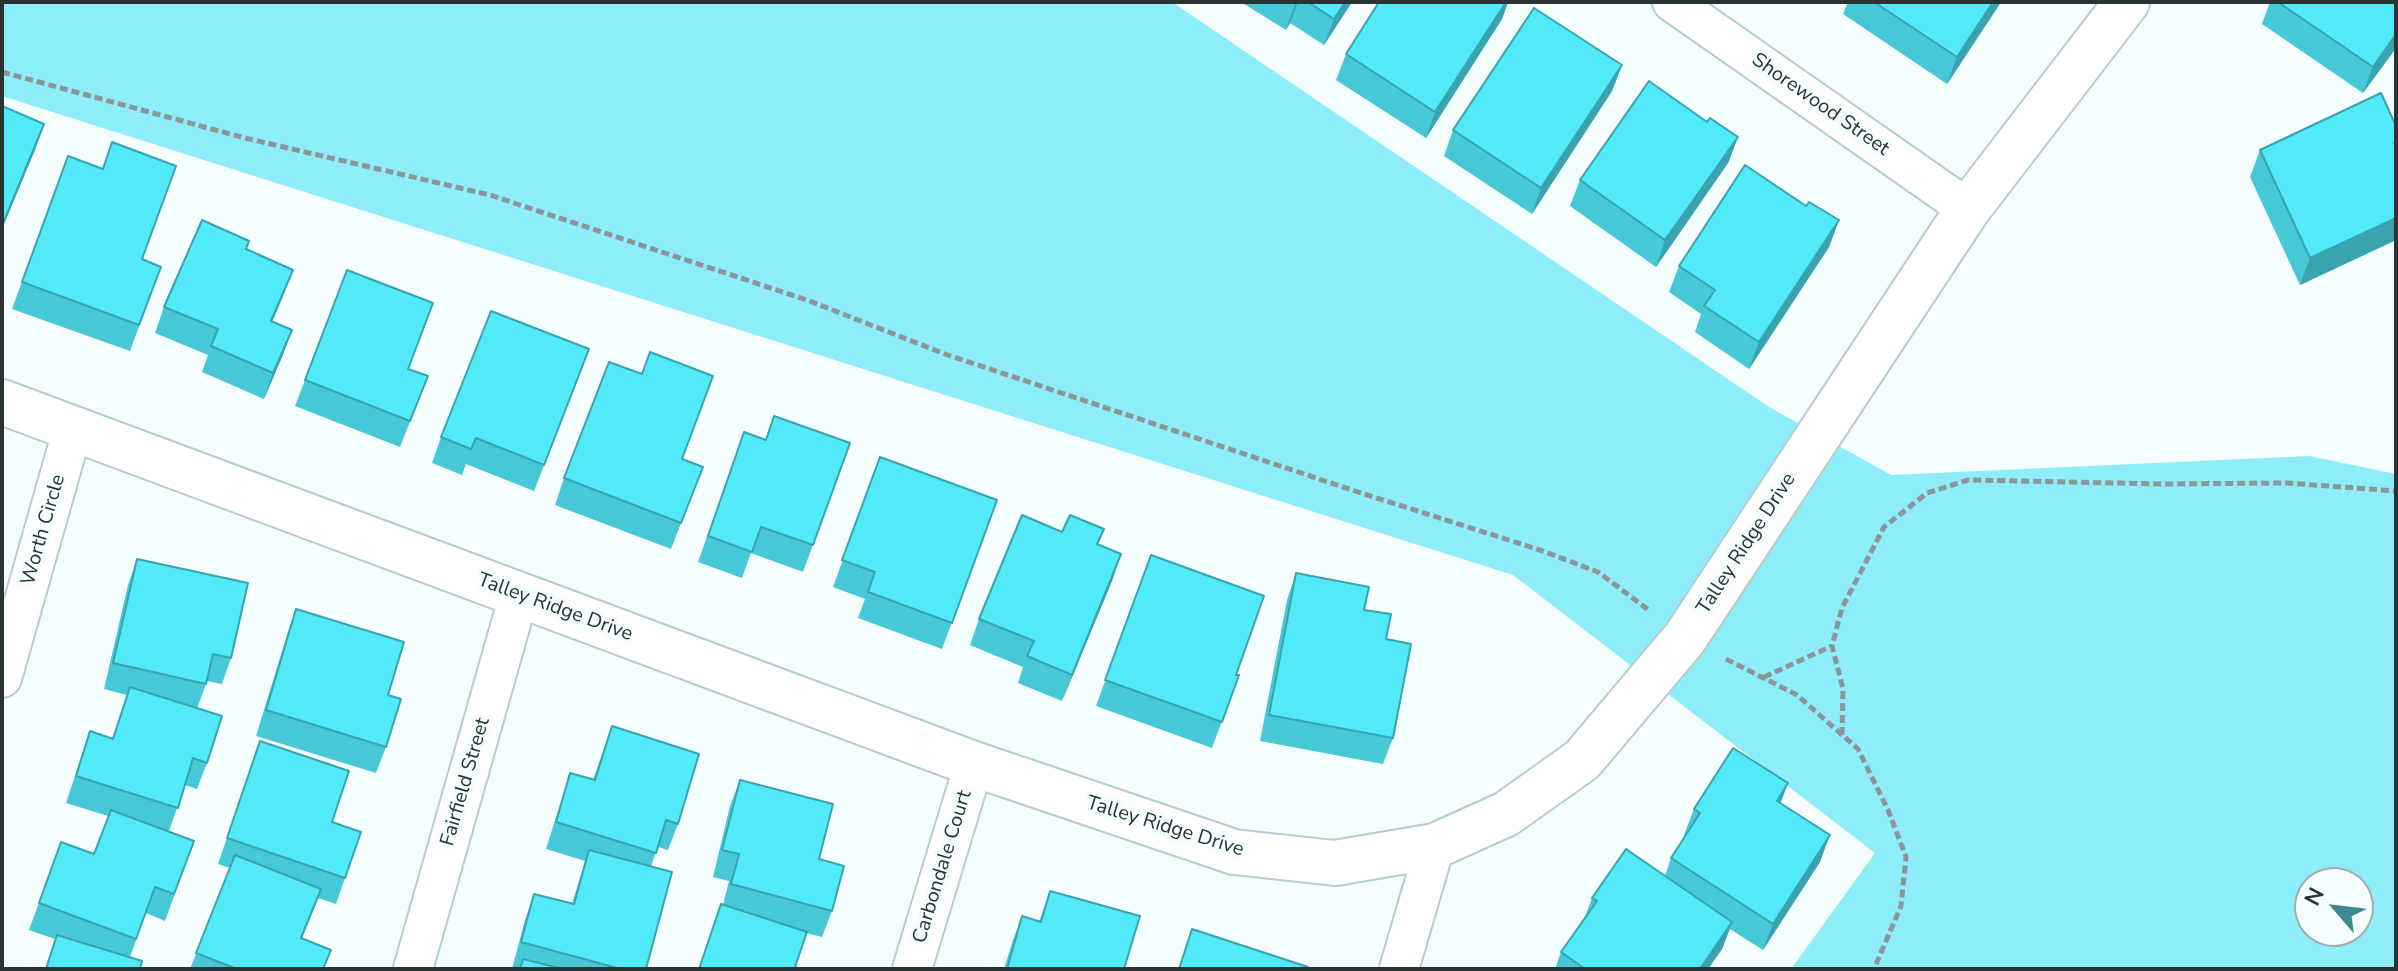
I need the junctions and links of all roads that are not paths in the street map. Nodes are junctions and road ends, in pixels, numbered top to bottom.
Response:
1 (1672, 2) edge
2 (2127, 2) edge
3 (1719, 15) edge
4 (1968, 209) junction
5 (2, 402) edge
6 (73, 428) junction
7 (519, 595) junction
8 (2, 678) edge
9 (974, 764) junction
10 (1435, 846) junction
11 (413, 969) edge
12 (912, 969) edge
13 (1399, 969) edge

1 - 3 street, Shorewood Street
2 - 4 street, Talley Ridge Drive
3 - 4 street, Shorewood Street
4 - 10 street, Talley Ridge Drive
5 - 6 street, Talley Ridge Drive
6 - 7 street, Talley Ridge Drive
6 - 8 street, Worth Circle
7 - 9 street, Talley Ridge Drive
7 - 11 street, Fairfield Street
9 - 10 street, Talley Ridge Drive
9 - 12 street, Carbondale Court
10 - 13 street

